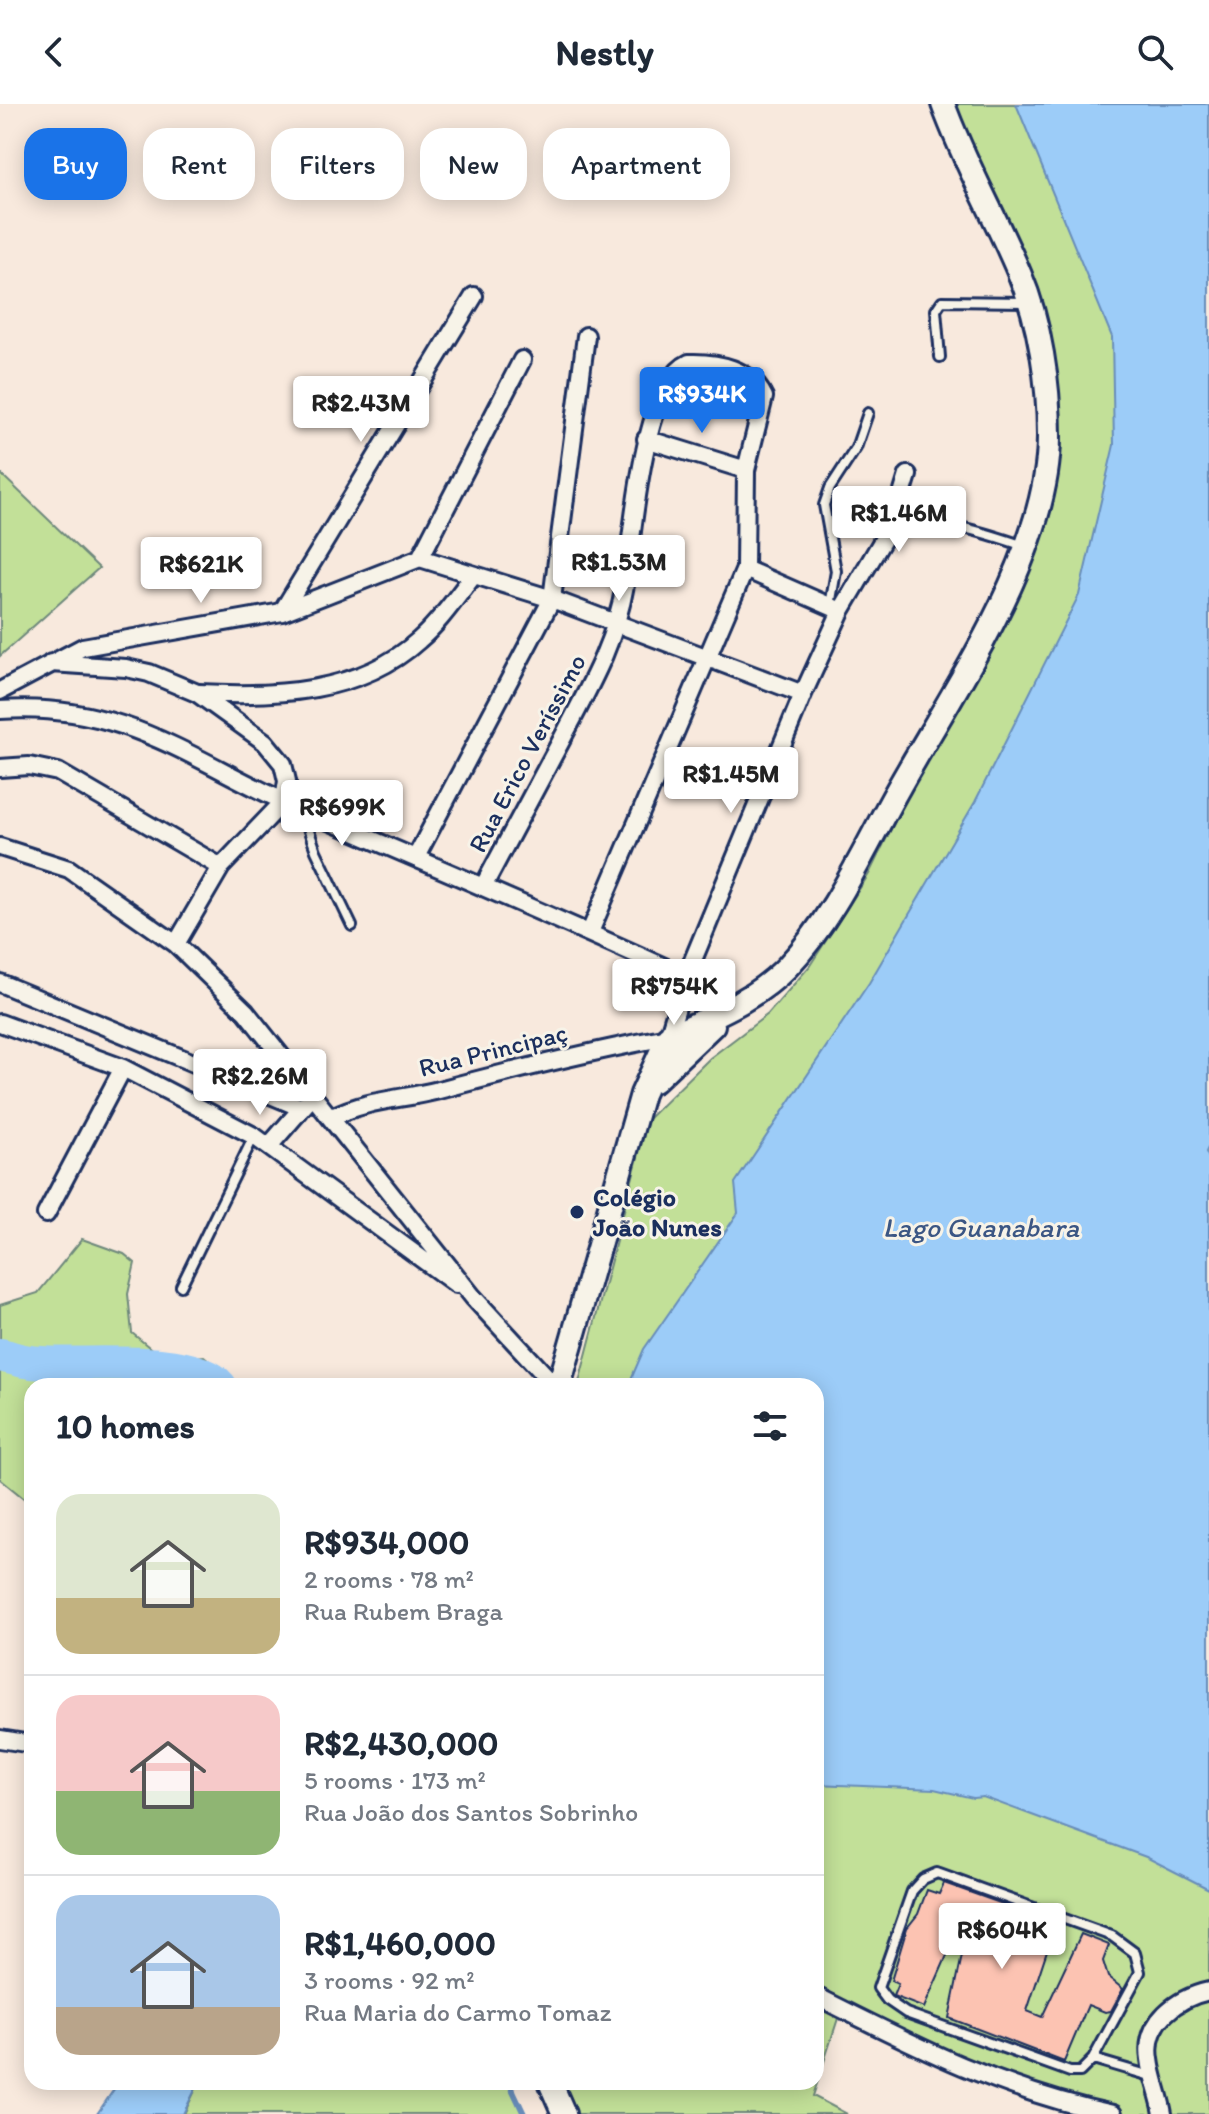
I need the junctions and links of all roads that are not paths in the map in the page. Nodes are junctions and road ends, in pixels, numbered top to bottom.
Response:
1 (943, 104) edge
2 (474, 296) dead end
3 (1028, 302) junction
4 (586, 336) dead end
5 (940, 357) dead end
6 (522, 360) dead end
7 (868, 413) dead end
8 (646, 439) junction
9 (746, 470) junction
10 (908, 475) dead end
11 (894, 521) junction
12 (1025, 546) junction
13 (420, 558) junction
14 (745, 569) junction
15 (474, 575) junction
16 (552, 599) junction
17 (835, 608) junction
18 (282, 612) junction
19 (618, 624) junction
20 (707, 658) junction
21 (51, 663) junction
22 (0, 691) edge
23 (197, 693) junction
24 (803, 694) junction
25 (0, 710) edge
26 (0, 768) edge
27 (284, 801) junction
28 (302, 810) junction
29 (0, 847) edge
30 (416, 857) junction
31 (221, 867) junction
32 (483, 887) junction
33 (352, 926) dead end
34 (590, 932) junction
35 (176, 944) junction
36 (686, 977) junction
37 (0, 983) edge
38 (743, 1002) junction
39 (0, 1023) edge
40 (668, 1037) junction
41 (123, 1068) junction
42 (642, 1094) junction
43 (307, 1102) junction
44 (332, 1117) junction
45 (254, 1136) junction
46 (269, 1146) junction
47 (46, 1214) dead end
48 (181, 1286) dead end
49 (473, 1297) junction
50 (549, 1378) edge
51 (559, 1378) edge
52 (0, 1739) edge
53 (24, 1743) edge
54 (1209, 1991) edge
55 (824, 2000) edge
56 (1093, 2059) junction
57 (1154, 2077) junction
58 (554, 2090) edge
59 (564, 2114) edge
60 (1113, 2114) edge
61 (1163, 2114) edge

1 - 3 main road
2 - 18 street
3 - 5 lane
3 - 12 main road
4 - 16 street
6 - 13 street
7 - 17 lane
8 - 9 street
8 - 9 street, Rua Erico Veríssimo
8 - 19 street, Rua Erico Veríssimo
9 - 14 street
10 - 11 street
11 - 12 lane
11 - 17 street
12 - 38 main road
13 - 15 street
13 - 18 street
14 - 17 street
14 - 20 street
15 - 16 street
15 - 23 street
16 - 19 street
16 - 30 street
17 - 24 street
18 - 21 street
19 - 20 street
19 - 32 street, Rua Erico Veríssimo
20 - 24 street
20 - 34 street
21 - 22 street
21 - 23 street
23 - 27 street
24 - 36 street
25 - 27 street
26 - 31 street
27 - 28 street
27 - 31 street
28 - 30 street
28 - 33 lane
29 - 35 street
30 - 32 street
31 - 35 street
32 - 34 street
34 - 36 street
35 - 43 street
36 - 40 street
37 - 43 street
38 - 40 main road
38 - 42 main road
39 - 41 street
40 - 42 main road
40 - 44 street, Rua Principaç
41 - 45 street
41 - 47 street
42 - 51 main road
43 - 44 street
43 - 46 street
44 - 49 street
45 - 46 street
45 - 48 lane
46 - 49 street
49 - 50 street
52 - 53 street
54 - 57 street
55 - 60 street
56 - 56 lane
56 - 57 lane
57 - 61 street
58 - 59 main road

